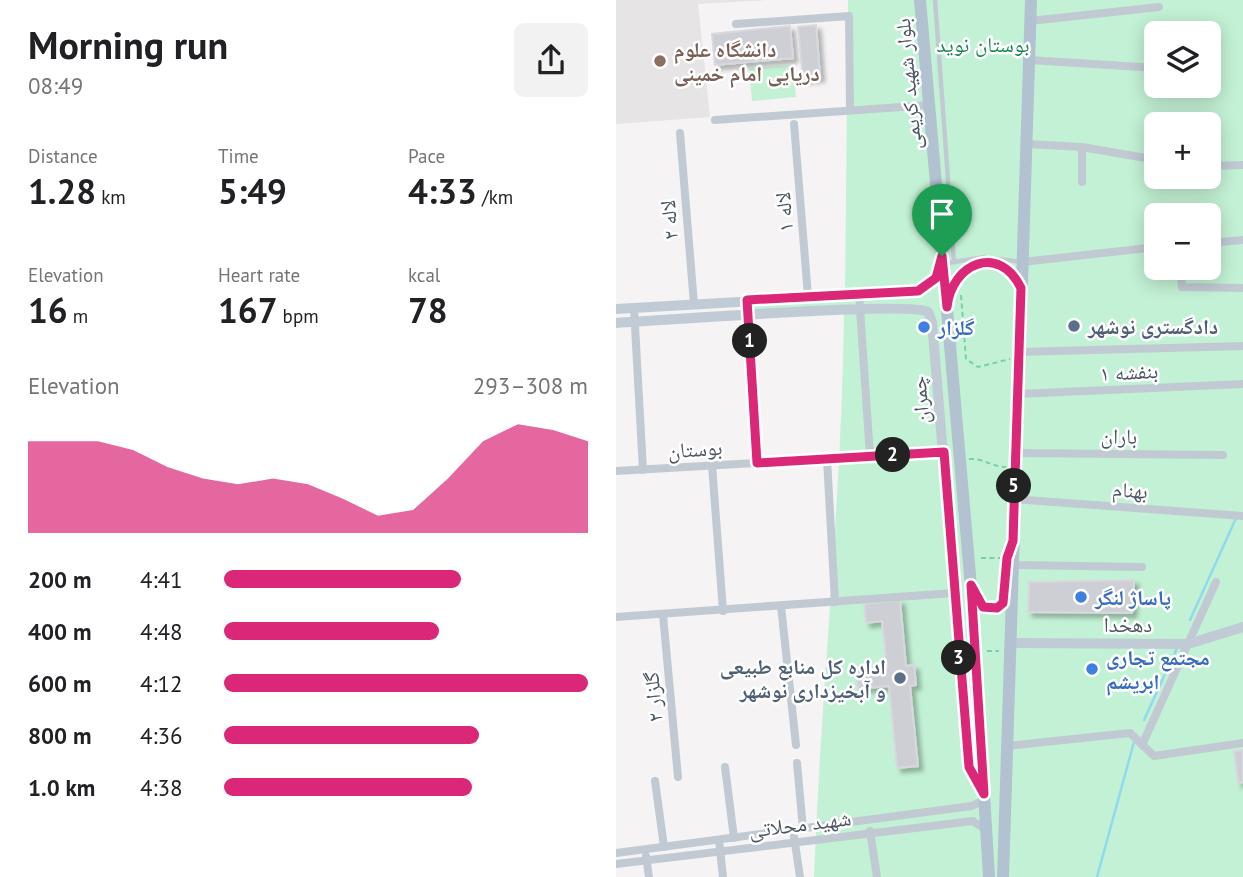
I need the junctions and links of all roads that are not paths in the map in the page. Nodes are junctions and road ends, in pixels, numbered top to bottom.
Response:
1 (920, 0) edge
2 (935, 0) edge
3 (1031, 0) edge
4 (1159, 7) dead end
5 (1030, 21) junction
6 (736, 24) dead end
7 (1029, 60) junction
8 (1144, 67) edge
9 (930, 105) junction
10 (850, 110) junction
11 (715, 120) dead end
12 (794, 124) dead end
13 (680, 133) dead end
14 (1026, 144) junction
15 (1082, 147) junction
16 (1144, 158) edge
17 (1243, 165) edge
18 (1221, 166) edge
19 (1082, 181) dead end
20 (1243, 240) edge
21 (1221, 242) edge
22 (1144, 248) edge
23 (1022, 262) junction
24 (950, 264) junction
25 (1181, 280) edge
26 (1021, 288) junction
27 (1243, 288) edge
28 (859, 294) junction
29 (808, 296) junction
30 (747, 300) junction
31 (694, 304) junction
32 (947, 307) junction
33 (634, 308) junction
34 (616, 309) edge
35 (860, 310) junction
36 (748, 315) junction
37 (635, 322) junction
38 (616, 323) edge
39 (1243, 346) edge
40 (1018, 356) junction
41 (1243, 384) edge
42 (1017, 394) junction
43 (944, 452) junction
44 (1015, 453) junction
45 (1223, 455) dead end
46 (870, 456) junction
47 (827, 459) junction
48 (757, 463) junction
49 (712, 465) junction
50 (643, 470) junction
51 (616, 471) edge
52 (1013, 499) junction
53 (1243, 516) edge
54 (1013, 541) junction
55 (1013, 565) junction
56 (1142, 566) dead end
57 (1216, 582) dead end
58 (971, 585) junction
59 (954, 593) junction
60 (835, 602) junction
61 (781, 606) junction
62 (723, 611) junction
63 (663, 615) junction
64 (616, 617) edge
65 (1243, 627) edge
66 (1010, 643) junction
67 (1188, 644) junction
68 (1243, 743) edge
69 (796, 745) dead end
70 (1142, 745) junction
71 (1007, 746) junction
72 (797, 763) dead end
73 (725, 767) dead end
74 (678, 777) dead end
75 (655, 781) dead end
76 (984, 797) junction
77 (913, 814) junction
78 (869, 820) junction
79 (914, 828) junction
80 (803, 829) junction
81 (793, 830) junction
82 (986, 830) junction
83 (871, 834) junction
84 (734, 838) junction
85 (719, 839) junction
86 (796, 843) junction
87 (664, 847) junction
88 (645, 849) junction
89 (720, 852) junction
90 (616, 853) edge
91 (647, 861) junction
92 (616, 864) edge
93 (649, 877) edge
94 (723, 877) edge
95 (800, 877) edge
96 (877, 877) edge
97 (989, 877) edge
98 (1003, 877) edge

1 - 9 main road, بلوار شهید کریمی
2 - 24 lane
3 - 5 main road
4 - 5 street
5 - 7 main road
6 - 10 street
7 - 8 street
7 - 14 main road
9 - 10 street
9 - 24 main road, بلوار شهید کریمی
10 - 11 street
12 - 29 street, لاله ۱
13 - 31 street, لاله ۲
14 - 15 street
14 - 23 main road
15 - 16 street
15 - 19 street
17 - 18 street
20 - 21 street
22 - 23 street
23 - 24 lane
23 - 26 main road
24 - 26 main road
24 - 28 street
24 - 32 main road, بلوار شهید کریمی
24 - 32 main road
25 - 27 street
26 - 40 main road
28 - 29 street
28 - 35 street
29 - 30 street
30 - 31 street
30 - 36 street
31 - 33 street
32 - 58 main road, بلوار شهید کریمی
33 - 34 street
33 - 37 street
35 - 36 street, چمران
35 - 43 street, چمران
35 - 46 street
36 - 37 street, چمران
36 - 48 street
37 - 38 street, چمران
37 - 50 street
39 - 40 street
40 - 42 main road
41 - 42 street, بنفشه ۱
42 - 44 main road
43 - 46 street, بوستان
43 - 59 street, چمران
44 - 45 street, باران
44 - 52 main road
46 - 47 street, بوستان
47 - 48 street, بوستان
47 - 60 street
48 - 49 street, بوستان
49 - 50 street, بوستان
49 - 62 street
50 - 51 street, بوستان
52 - 53 street, بهنام
52 - 54 main road
54 - 55 main road
54 - 58 main road
55 - 56 street
55 - 66 main road
57 - 67 street
58 - 76 main road, بلوار شهید کریمی
59 - 60 street
59 - 76 street, چمران
60 - 61 street
61 - 62 street
61 - 69 street
62 - 63 street
63 - 64 street
63 - 74 street, گلزار ۲
65 - 67 street, دهخدا
66 - 67 street, دهخدا
66 - 71 main road
67 - 70 street
68 - 70 street
70 - 71 street
71 - 98 main road
72 - 80 street
73 - 84 street
75 - 87 street
76 - 77 street
76 - 82 main road, بلوار شهید کریمی
77 - 78 street
77 - 79 street
78 - 80 street
78 - 83 street
79 - 82 street, شهید محلاتی
79 - 83 street, شهید محلاتی
80 - 81 street
81 - 84 street
81 - 86 street
82 - 97 main road, بلوار شهید کریمی
83 - 86 street, شهید محلاتی
83 - 96 street
84 - 85 street
85 - 87 street
85 - 89 street
86 - 89 street, شهید محلاتی
86 - 95 street
87 - 88 street
88 - 90 street
88 - 91 street
89 - 91 street, شهید محلاتی
89 - 94 street
91 - 92 street, شهید محلاتی
91 - 93 street

